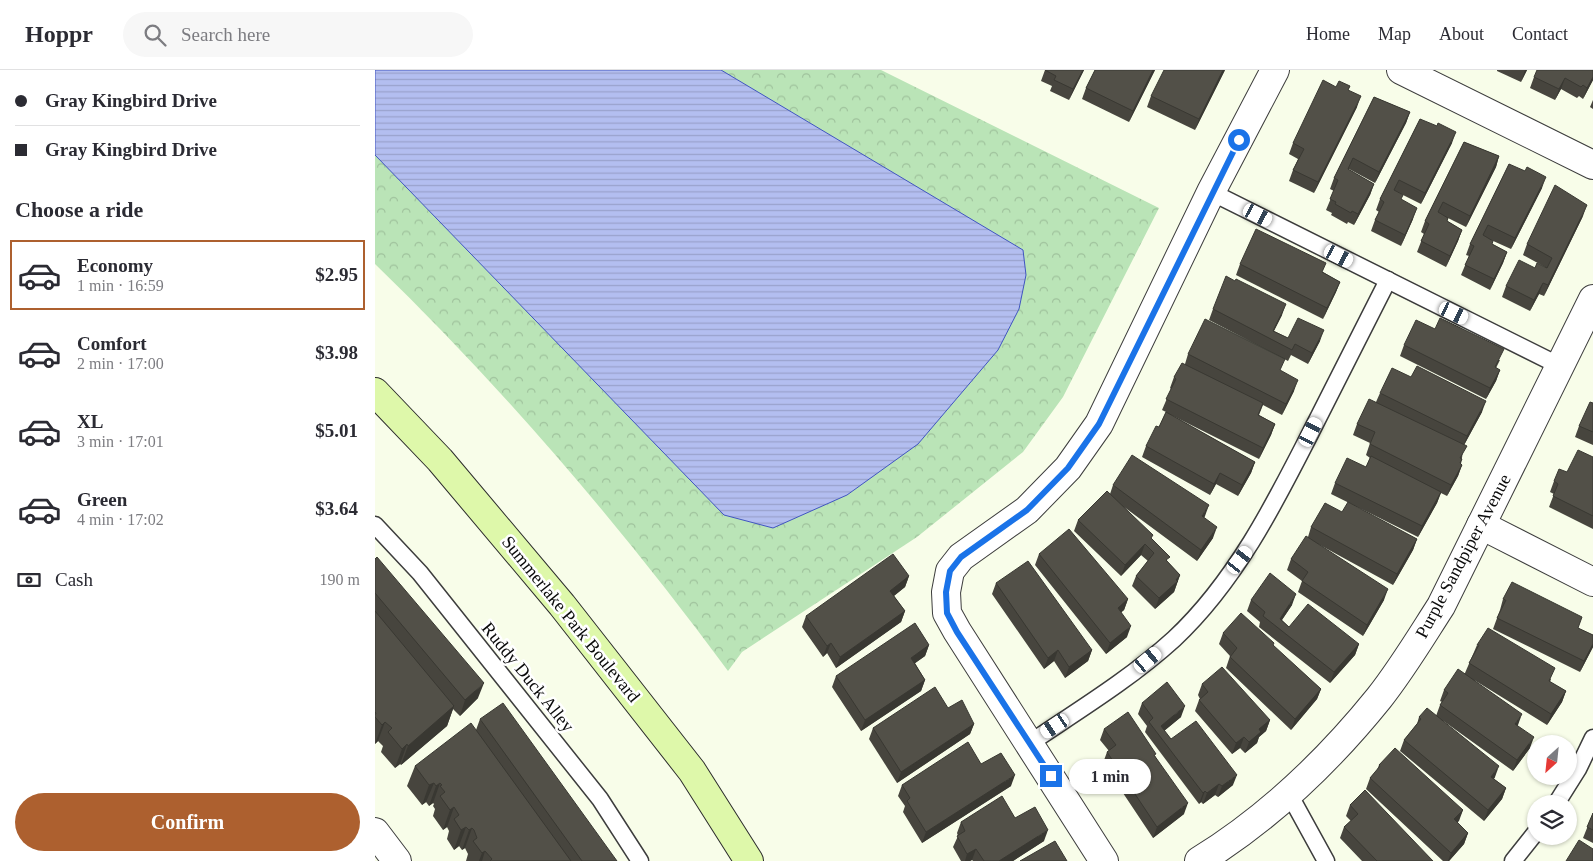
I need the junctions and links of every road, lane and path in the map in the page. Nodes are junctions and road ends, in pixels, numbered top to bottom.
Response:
1 (1275, 70) edge
2 (1401, 70) edge
3 (1593, 165) edge
4 (1211, 192) junction
5 (1388, 280) junction
6 (1593, 299) edge
7 (1560, 366) junction
8 (375, 392) edge
9 (375, 525) edge
10 (1481, 525) junction
11 (1593, 582) edge
12 (1593, 738) edge
13 (1030, 743) junction
14 (1288, 792) junction
15 (1562, 795) edge
16 (375, 832) edge
17 (1527, 843) edge
18 (397, 861) edge
19 (640, 861) edge
20 (749, 861) edge
21 (1104, 861) edge
22 (1199, 861) edge
23 (1326, 861) edge
24 (1513, 861) edge

1 - 4 street
2 - 3 street
4 - 5 lane
4 - 13 street
5 - 7 lane
5 - 13 lane
6 - 7 street, Purple Sandpiper Avenue
7 - 10 street, Purple Sandpiper Avenue
8 - 20 main road, Summerlake Park Boulevard
9 - 19 lane, Ruddy Duck Alley
10 - 11 street
10 - 14 street, Purple Sandpiper Avenue
12 - 15 lane
13 - 21 street
14 - 22 street, Purple Sandpiper Avenue
14 - 23 lane
16 - 18 street
17 - 24 lane

